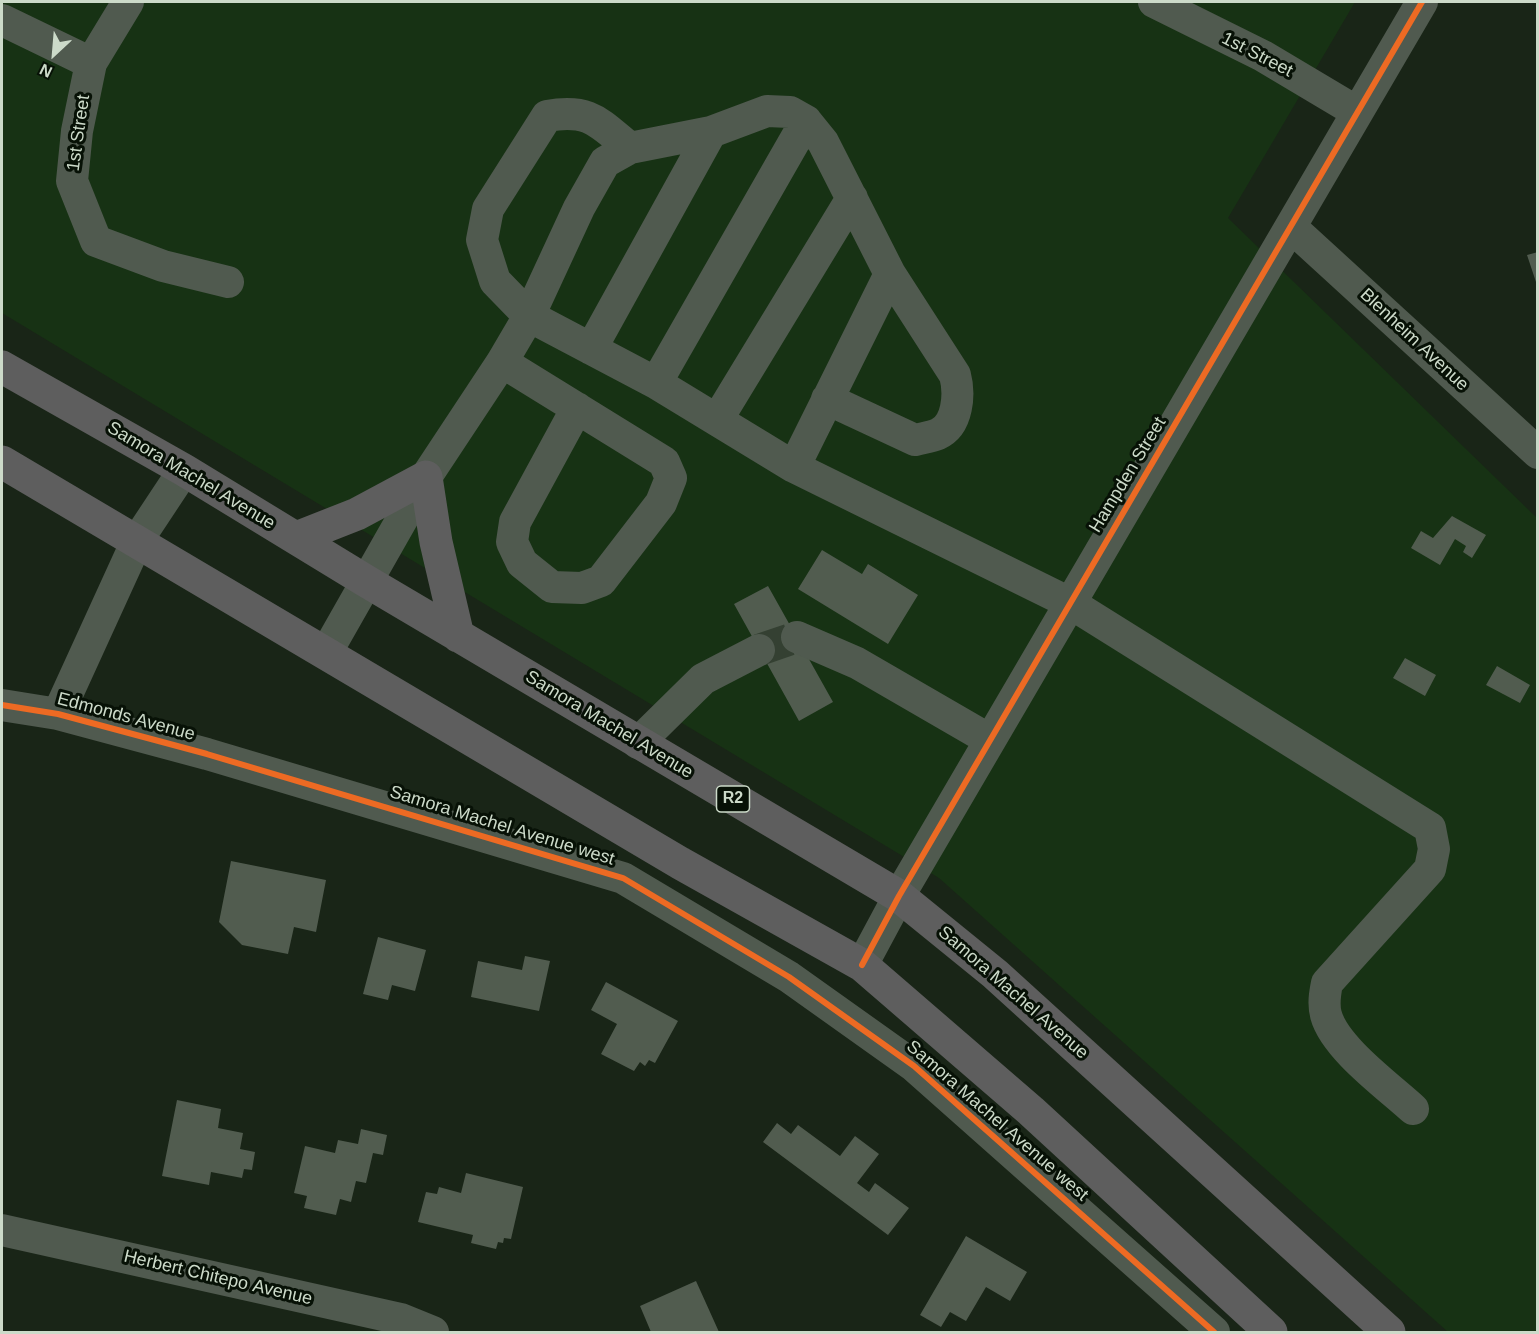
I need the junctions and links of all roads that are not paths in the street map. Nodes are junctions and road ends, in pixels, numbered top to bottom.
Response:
1 (128, 2) edge
2 (1154, 2) edge
3 (1422, 2) edge
4 (2, 20) edge
5 (91, 63) junction
6 (1357, 112) junction
7 (806, 121) junction
8 (711, 132) junction
9 (630, 148) junction
10 (852, 198) junction
11 (1292, 226) junction
12 (890, 274) junction
13 (228, 282) dead end
14 (529, 316) junction
15 (591, 349) junction
16 (502, 362) junction
17 (2, 367) edge
18 (656, 383) junction
19 (827, 399) junction
20 (577, 408) junction
21 (717, 420) junction
22 (1538, 453) edge
23 (2, 462) edge
24 (794, 467) junction
25 (184, 470) junction
26 (426, 477) junction
27 (296, 538) junction
28 (137, 541) junction
29 (366, 581) junction
30 (1070, 603) junction
31 (458, 636) junction
32 (797, 637) tunnel mouth
33 (759, 650) tunnel mouth
34 (326, 653) junction
35 (2, 705) edge
36 (58, 714) junction
37 (990, 740) junction
38 (638, 743) junction
39 (207, 754) joint
40 (899, 896) junction
41 (862, 965) junction
42 (1413, 1109) dead end
43 (2, 1230) edge
44 (433, 1332) edge
45 (1214, 1332) edge
46 (1272, 1332) edge
47 (1389, 1332) edge

1 - 5 street, 1st Street
2 - 6 street, 1st Street
3 - 6 street, Hampden Street
4 - 5 street
5 - 13 street, 1st Street
6 - 11 street, Hampden Street
7 - 8 street
7 - 10 street
7 - 18 street
8 - 9 street
8 - 15 street
9 - 14 street
9 - 14 street
10 - 12 street
10 - 21 street
11 - 22 street, Blenheim Avenue
11 - 30 street, Hampden Street
12 - 19 street
12 - 19 street
14 - 15 street
14 - 16 street
15 - 18 street
16 - 20 street
16 - 26 street
17 - 25 highway, Samora Machel Avenue / R2
18 - 21 street
19 - 24 street
20 - 20 street
21 - 24 street
23 - 28 highway
24 - 30 street
25 - 27 highway, Samora Machel Avenue / R2
25 - 28 street
26 - 27 highway
26 - 29 street
26 - 31 highway
27 - 29 highway, Samora Machel Avenue / R2
28 - 34 highway
28 - 36 street
29 - 31 highway, Samora Machel Avenue / R2
29 - 34 street
30 - 37 street, Hampden Street
30 - 42 street
31 - 38 highway, Samora Machel Avenue / R2
32 - 37 street
33 - 38 street
34 - 41 highway
35 - 36 street, Edmonds Avenue
36 - 39 street, Edmonds Avenue
37 - 40 street, Hampden Street
38 - 40 highway, Samora Machel Avenue / R2
39 - 45 street, Samora Machel Avenue west
40 - 41 street, Hampden Street
40 - 47 highway, Samora Machel Avenue / R2
41 - 46 highway
43 - 44 street, Herbert Chitepo Avenue

